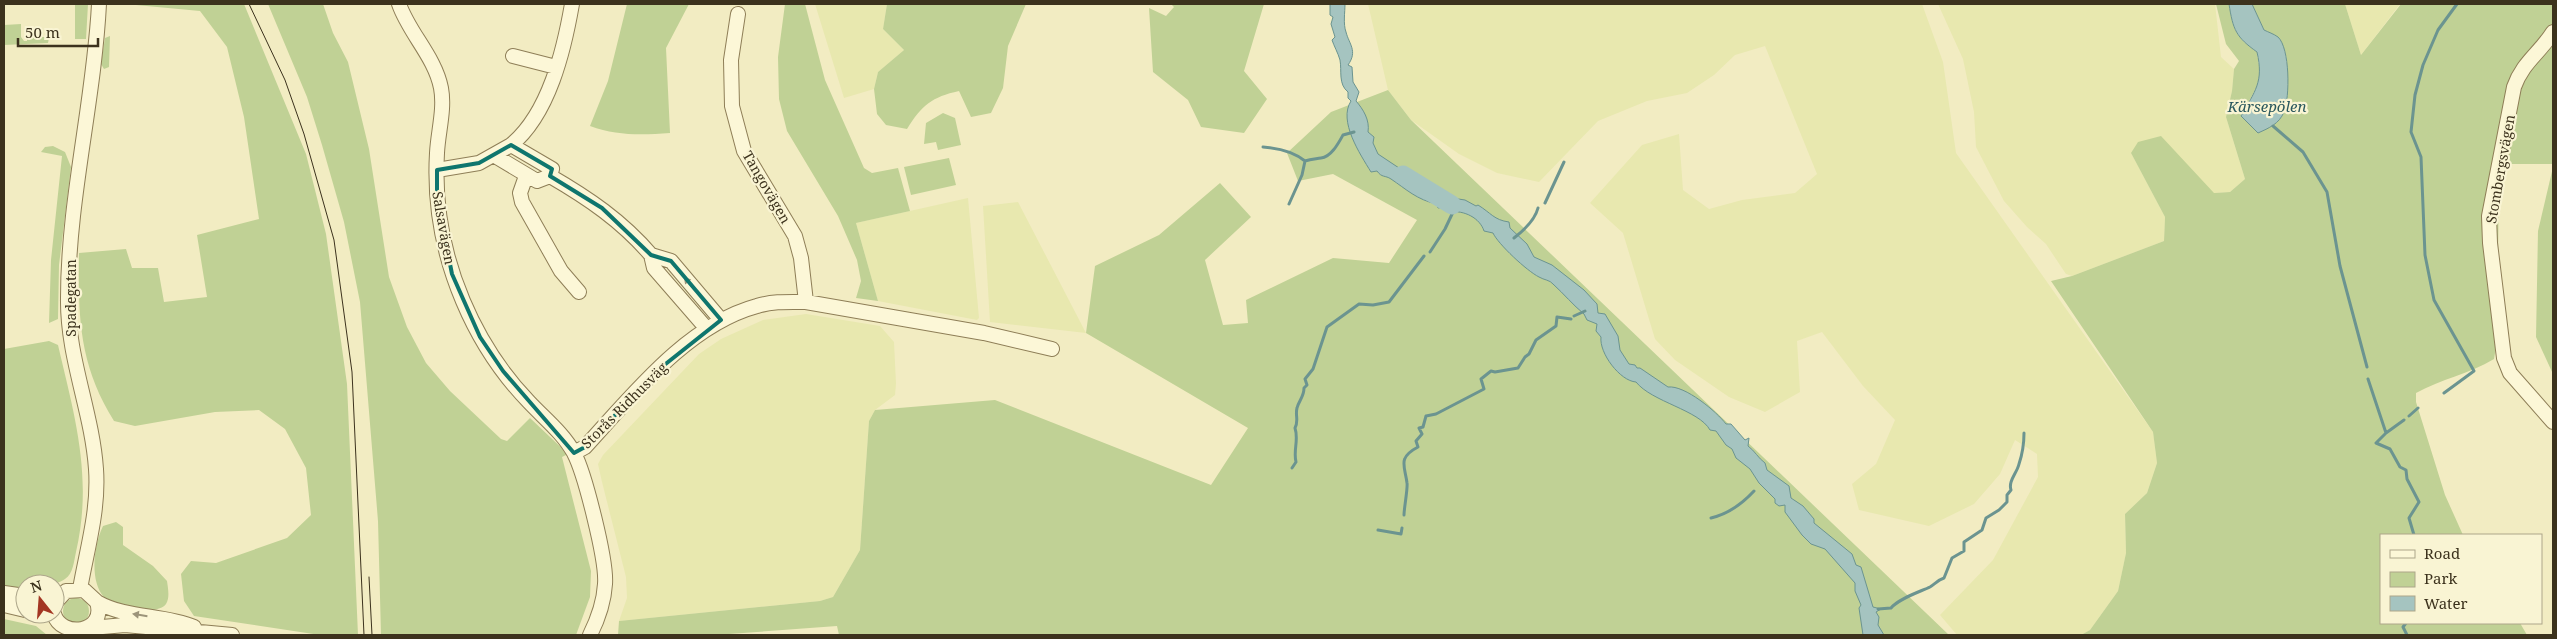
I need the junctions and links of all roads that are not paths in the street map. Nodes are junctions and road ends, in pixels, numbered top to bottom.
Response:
1 (99, 4) edge
2 (399, 4) edge
3 (572, 4) edge
4 (738, 14) dead end
5 (2553, 32) edge
6 (513, 56) dead end
7 (556, 67) junction
8 (511, 145) junction
9 (495, 156) junction
10 (437, 170) junction
11 (526, 176) junction
12 (550, 176) junction
13 (651, 255) junction
14 (579, 292) dead end
15 (806, 302) junction
16 (721, 320) junction
17 (707, 329) junction
18 (1052, 349) dead end
19 (2553, 422) edge
20 (574, 453) junction
21 (80, 589) junction
22 (65, 593) edge
23 (96, 602) junction
24 (58, 624) edge
25 (91, 628) junction
26 (204, 631) junction
27 (71, 634) edge
28 (232, 635) edge
29 (590, 635) edge

1 - 21 street, Spadegatan
2 - 10 street, Salsavägen
3 - 7 street
4 - 15 street, Tangovägen
5 - 19 street, Stombergsvägen
6 - 7 street
7 - 8 street
8 - 9 street
8 - 12 street
9 - 10 street
9 - 11 street
10 - 20 street, Salsavägen
11 - 12 street
11 - 14 street
12 - 13 street
16 -> 13 street
13 - 17 street
15 - 16 street, Storås Ridhusväg
15 - 18 street, Storås Ridhusväg
16 - 17 street, Storås Ridhusväg
17 - 20 street, Storås Ridhusväg
20 - 29 street, Storås Ridhusväg
21 - 22 street
21 - 23 street
23 - 25 street
26 -> 23 street
24 - 27 street
25 - 26 street
25 - 27 street
26 - 28 street

